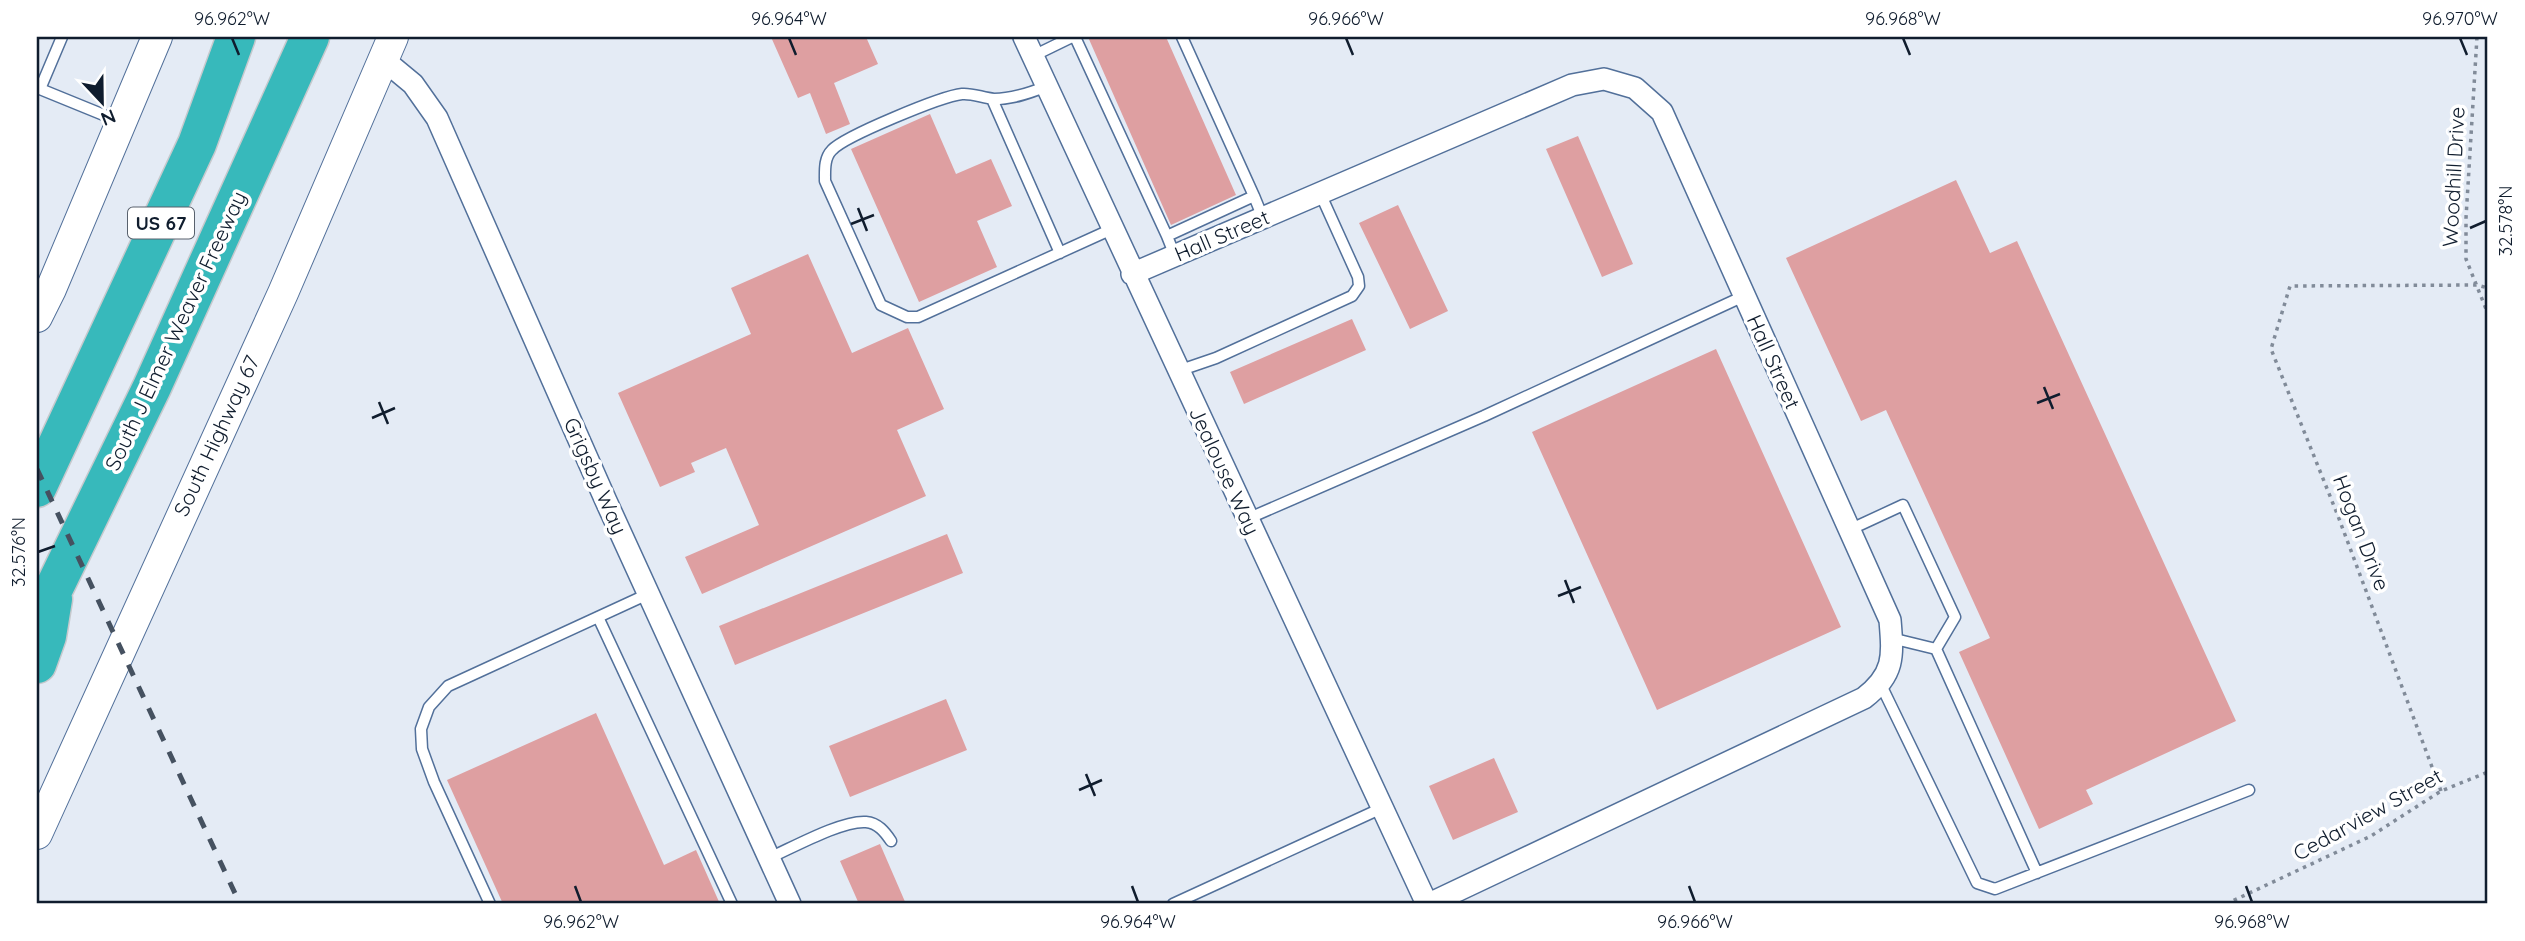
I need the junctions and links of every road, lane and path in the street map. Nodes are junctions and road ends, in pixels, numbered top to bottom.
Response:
1 (62, 37) edge
2 (157, 37) edge
3 (236, 37) edge
4 (310, 37) edge
5 (1073, 37) edge
6 (1182, 37) edge
7 (2477, 37) edge
8 (1029, 46) edge
9 (388, 48) edge
10 (1047, 86) junction
11 (992, 99) junction
12 (121, 122) junction
13 (1320, 193) junction
14 (1254, 196) junction
15 (1264, 218) junction
16 (1112, 229) junction
17 (1167, 236) junction
18 (1060, 253) junction
19 (1175, 256) junction
20 (1132, 274) junction
21 (2477, 285) junction
22 (2488, 288) edge
23 (1744, 296) junction
24 (2488, 314) edge
25 (37, 317) edge
26 (1178, 371) junction
27 (76, 405) junction
28 (37, 453) edge
29 (37, 488) edge
30 (1247, 519) junction
31 (1849, 530) junction
32 (648, 593) junction
33 (45, 608) edge
34 (598, 617) junction
35 (1891, 638) junction
36 (1936, 649) junction
37 (37, 664) edge
38 (1881, 685) junction
39 (2488, 772) edge
40 (2249, 790) dead end
41 (2441, 791) junction
42 (1382, 807) junction
43 (37, 834) edge
44 (891, 841) dead end
45 (769, 858) junction
46 (2037, 873) junction
47 (490, 904) edge
48 (732, 904) edge
49 (790, 904) edge
50 (1173, 904) edge
51 (1428, 904) edge
52 (2226, 904) edge

1 - 12 lane
2 - 12 main road
3 - 27 highway, US 67
4 - 33 highway, South J Elmer Weaver Freeway / US 67
5 - 8 lane
5 - 17 lane
6 - 14 lane
7 - 21 path, Woodhill Drive
8 - 10 street, Jealouse Way
9 - 32 street, Grigsby Way
9 - 43 main road, South Highway 67
10 - 11 lane
10 - 16 street, Jealouse Way
11 - 18 lane
11 - 18 lane
12 - 25 main road
13 - 15 street, Hall Street
13 - 23 street, Hall Street
13 - 26 lane
14 - 15 lane
14 - 17 lane
15 - 19 street, Hall Street
16 - 18 lane
16 - 20 street, Jealouse Way
17 - 19 lane
19 - 20 street, Hall Street
20 - 26 street, Jealouse Way
21 - 22 path
21 - 24 path, Woodhill Drive
21 - 41 path, Hogan Drive
23 - 30 lane
23 - 31 street, Hall Street
26 - 30 street, Jealouse Way
27 - 28 highway
27 - 29 highway, US 67
30 - 42 street, Jealouse Way
31 - 35 street, Hall Street
31 - 36 lane
32 - 34 lane
32 - 45 street, Grigsby Way
33 - 37 highway, South J Elmer Weaver Freeway
34 - 47 lane
34 - 48 lane
35 - 36 lane
35 - 38 street, Hall Street
36 - 46 lane
38 - 46 lane
38 - 51 street
39 - 41 path, Cedarview Street
40 - 46 lane
41 - 52 path, Cedarview Street
42 - 50 lane
42 - 51 street, Jealouse Way
44 - 45 lane
45 - 49 street, Grigsby Way

